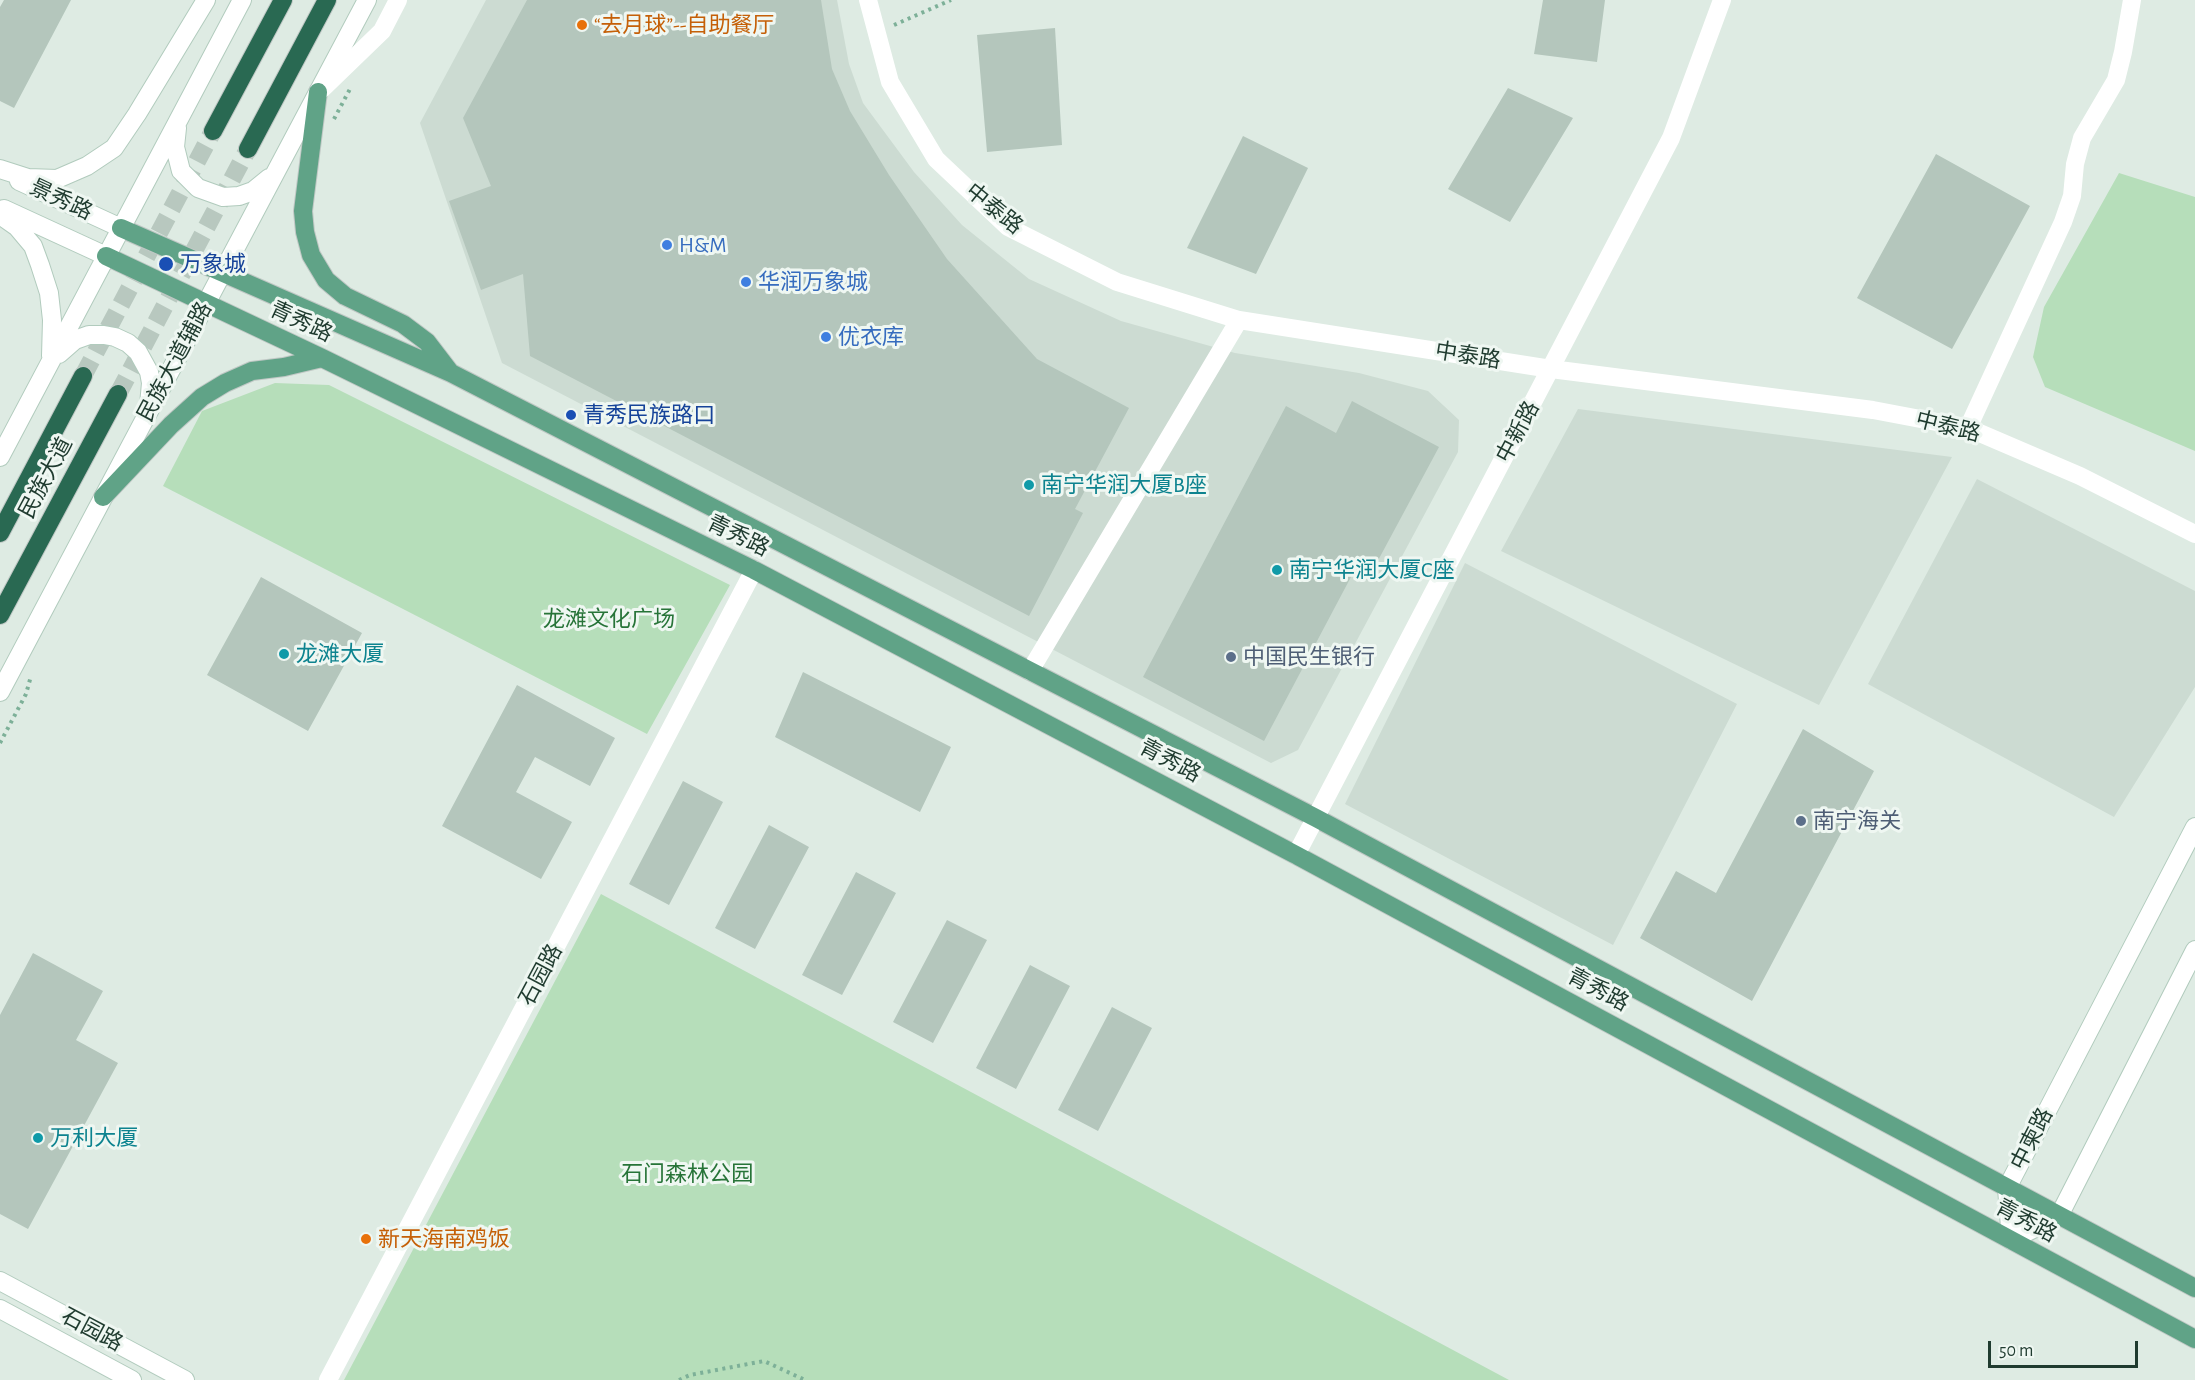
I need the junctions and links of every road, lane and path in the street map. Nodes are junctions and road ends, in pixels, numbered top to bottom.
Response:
1 (206, 0) edge
2 (242, 0) edge
3 (283, 0) edge
4 (327, 0) edge
5 (367, 0) edge
6 (398, 0) edge
7 (868, 0) edge
8 (951, 0) edge
9 (1722, 0) edge
10 (2132, 0) edge
11 (877, 33) junction
12 (353, 84) dead end
13 (318, 92) junction
14 (179, 120) junction
15 (331, 126) dead end
16 (213, 131) tunnel mouth
17 (248, 149) tunnel mouth
18 (0, 171) edge
19 (277, 171) junction
20 (0, 207) edge
21 (0, 215) edge
22 (121, 228) junction
23 (106, 256) junction
24 (223, 273) junction
25 (206, 304) junction
26 (1239, 320) junction
27 (322, 358) junction
28 (51, 361) junction
29 (1551, 369) junction
30 (451, 373) junction
31 (83, 376) tunnel mouth
32 (118, 394) tunnel mouth
33 (148, 414) junction
34 (1968, 428) junction
35 (0, 457) edge
36 (103, 497) junction
37 (0, 533) edge
38 (2195, 534) edge
39 (754, 570) junction
40 (0, 615) edge
41 (1030, 671) junction
42 (0, 692) edge
43 (1316, 818) junction
44 (2195, 828) edge
45 (1296, 855) junction
46 (2195, 950) edge
47 (2007, 1188) junction
48 (2059, 1216) junction
49 (2011, 1240) junction
50 (0, 1281) edge
51 (2195, 1288) edge
52 (0, 1309) edge
53 (2195, 1339) edge
54 (132, 1380) edge
55 (184, 1380) edge
56 (328, 1380) edge
57 (679, 1380) edge
58 (805, 1380) edge

1 - 18 street
2 - 14 street
3 - 16 highway
4 - 17 highway
5 - 13 street, 民族大道辅路
6 - 13 street
7 - 11 street, 中泰路
8 - 11 path
9 - 29 street, 中新路
10 - 34 street
11 - 26 street, 中泰路
12 - 15 path
13 - 19 street, 民族大道辅路
13 - 30 main road
14 - 19 street
14 - 22 street
18 - 22 street, 景秀路
19 - 24 street, 民族大道辅路
20 - 23 street, 景秀路
21 - 28 street
22 - 23 street
22 - 24 main road, 青秀路
23 - 25 main road, 青秀路
23 - 28 street
24 - 25 street, 民族大道辅路
24 - 30 main road, 青秀路
25 - 27 main road, 青秀路
25 - 33 street, 民族大道辅路
26 - 29 street, 中泰路
26 - 41 street
27 - 36 main road
27 - 39 main road, 青秀路
28 - 33 street
28 - 35 street
29 - 34 street, 中泰路
29 - 43 street, 中新路
30 - 41 main road, 青秀路
31 - 37 highway, 民族大道
32 - 40 highway, 民族大道
33 - 36 street, 民族大道辅路
34 - 38 street, 中泰路
36 - 42 street, 民族大道辅路
39 - 45 main road, 青秀路
39 - 56 street, 石园路
41 - 43 main road, 青秀路
43 - 45 street, 中新路
43 - 47 main road, 青秀路
44 - 47 street, 中柬路
45 - 49 main road, 青秀路
46 - 48 street
47 - 48 main road, 青秀路
47 - 49 street, 中柬路
48 - 49 street
48 - 51 main road, 青秀路
49 - 53 main road, 青秀路
50 - 55 street, 石园路
52 - 54 street, 石园路
57 - 58 path

